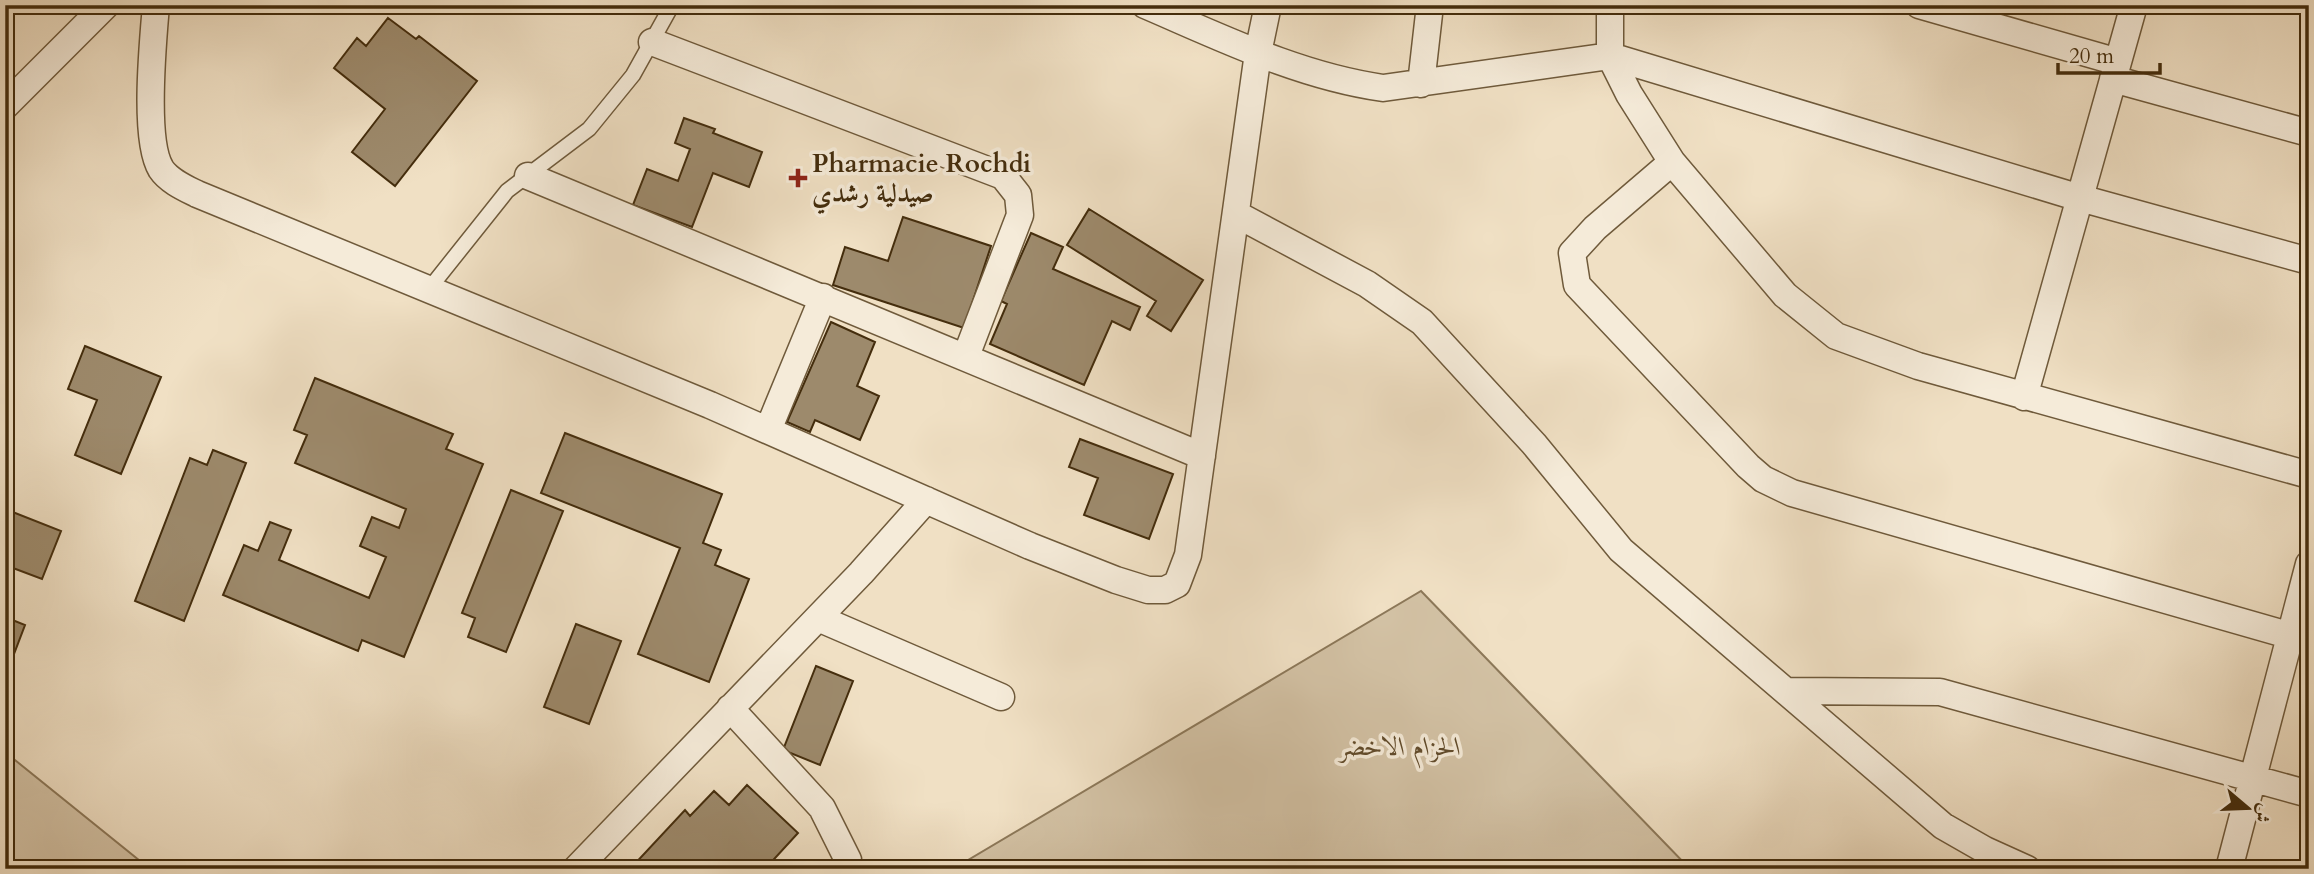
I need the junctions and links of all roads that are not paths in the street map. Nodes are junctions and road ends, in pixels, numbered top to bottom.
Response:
1 (106, 5) edge
2 (156, 5) edge
3 (672, 5) edge
4 (1145, 5) edge
5 (1268, 5) edge
6 (1430, 5) edge
7 (1610, 5) edge
8 (1919, 5) edge
9 (2134, 5) edge
10 (652, 42) junction
11 (1258, 53) junction
12 (1610, 56) junction
13 (2116, 71) junction
14 (1421, 84) junction
15 (5, 106) edge
16 (2309, 133) edge
17 (1672, 162) junction
18 (528, 176) junction
19 (2080, 198) junction
20 (1236, 215) junction
21 (2309, 261) edge
22 (429, 289) junction
23 (823, 298) junction
24 (966, 356) junction
25 (2024, 397) junction
26 (768, 430) junction
27 (1202, 456) junction
28 (2309, 475) edge
29 (926, 500) junction
30 (2309, 564) edge
31 (818, 618) junction
32 (2299, 639) edge
33 (1786, 691) junction
34 (1001, 697) dead end
35 (730, 708) junction
36 (2253, 779) junction
37 (2309, 794) edge
38 (848, 860) dead end
39 (576, 869) edge
40 (2027, 869) edge
41 (2229, 869) edge

1 - 15 street
2 - 22 street
3 - 10 lane
4 - 11 street
5 - 11 street
6 - 14 street
7 - 12 street
8 - 13 street
9 - 13 street
10 - 18 lane
10 - 24 street
11 - 14 street
11 - 20 street
12 - 14 street
12 - 17 street
12 - 19 street
13 - 16 street
13 - 19 street
17 - 25 street
17 - 32 street
18 - 22 lane
18 - 23 street
19 - 21 street
19 - 25 street
20 - 27 street
20 - 33 street
22 - 26 street
23 - 24 street
23 - 26 street
24 - 27 street
25 - 28 street
26 - 29 street
27 - 29 street
29 - 31 street
30 - 32 street
31 - 34 street
31 - 35 street
32 - 36 street
33 - 36 street
33 - 40 street
35 - 38 street
35 - 39 street
36 - 37 street
36 - 41 street

